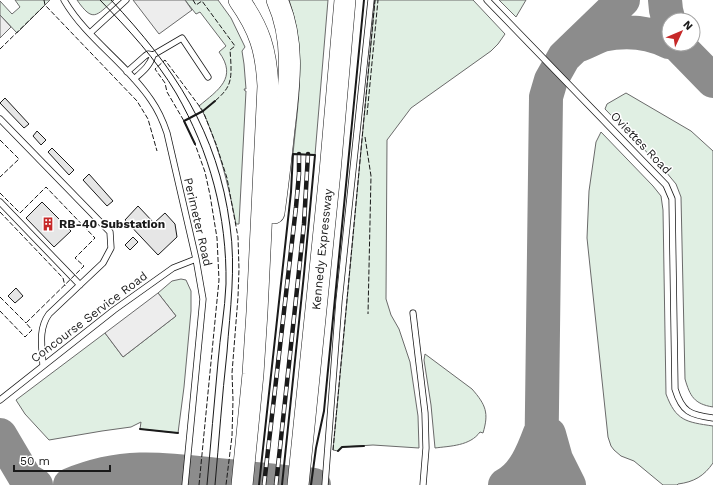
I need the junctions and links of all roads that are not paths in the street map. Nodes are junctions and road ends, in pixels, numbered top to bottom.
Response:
1 (64, 0) edge
2 (126, 0) edge
3 (239, 0) edge
4 (277, 0) edge
5 (371, 0) edge
6 (487, 0) edge
7 (345, 7) edge
8 (90, 33) junction
9 (153, 54) junction
10 (127, 72) junction
11 (208, 77) dead end
12 (134, 80) junction
13 (0, 119) edge
14 (0, 202) edge
15 (196, 258) junction
16 (80, 285) junction
17 (257, 312) junction
18 (412, 313) dead end
19 (43, 365) junction
20 (0, 400) edge
21 (713, 418) edge
22 (185, 485) edge
23 (242, 485) edge
24 (298, 485) edge
25 (325, 485) edge
26 (423, 485) edge

1 - 8 lane, Perimeter Road
2 - 8 lane
3 - 17 highway
4 - 17 highway
5 - 25 lane
6 - 21 lane, Oviettes Road
7 - 24 highway, Kennedy Expressway
8 - 10 lane, Perimeter Road
9 - 10 lane
9 - 11 lane
9 - 12 lane
10 - 12 lane, Perimeter Road
12 - 15 lane, Perimeter Road
13 - 16 lane
14 - 16 lane
15 - 19 lane, Concourse Service Road
15 - 22 lane, Perimeter Road
16 - 19 lane
17 - 23 highway
18 - 26 lane
19 - 20 lane, Concourse Service Road

